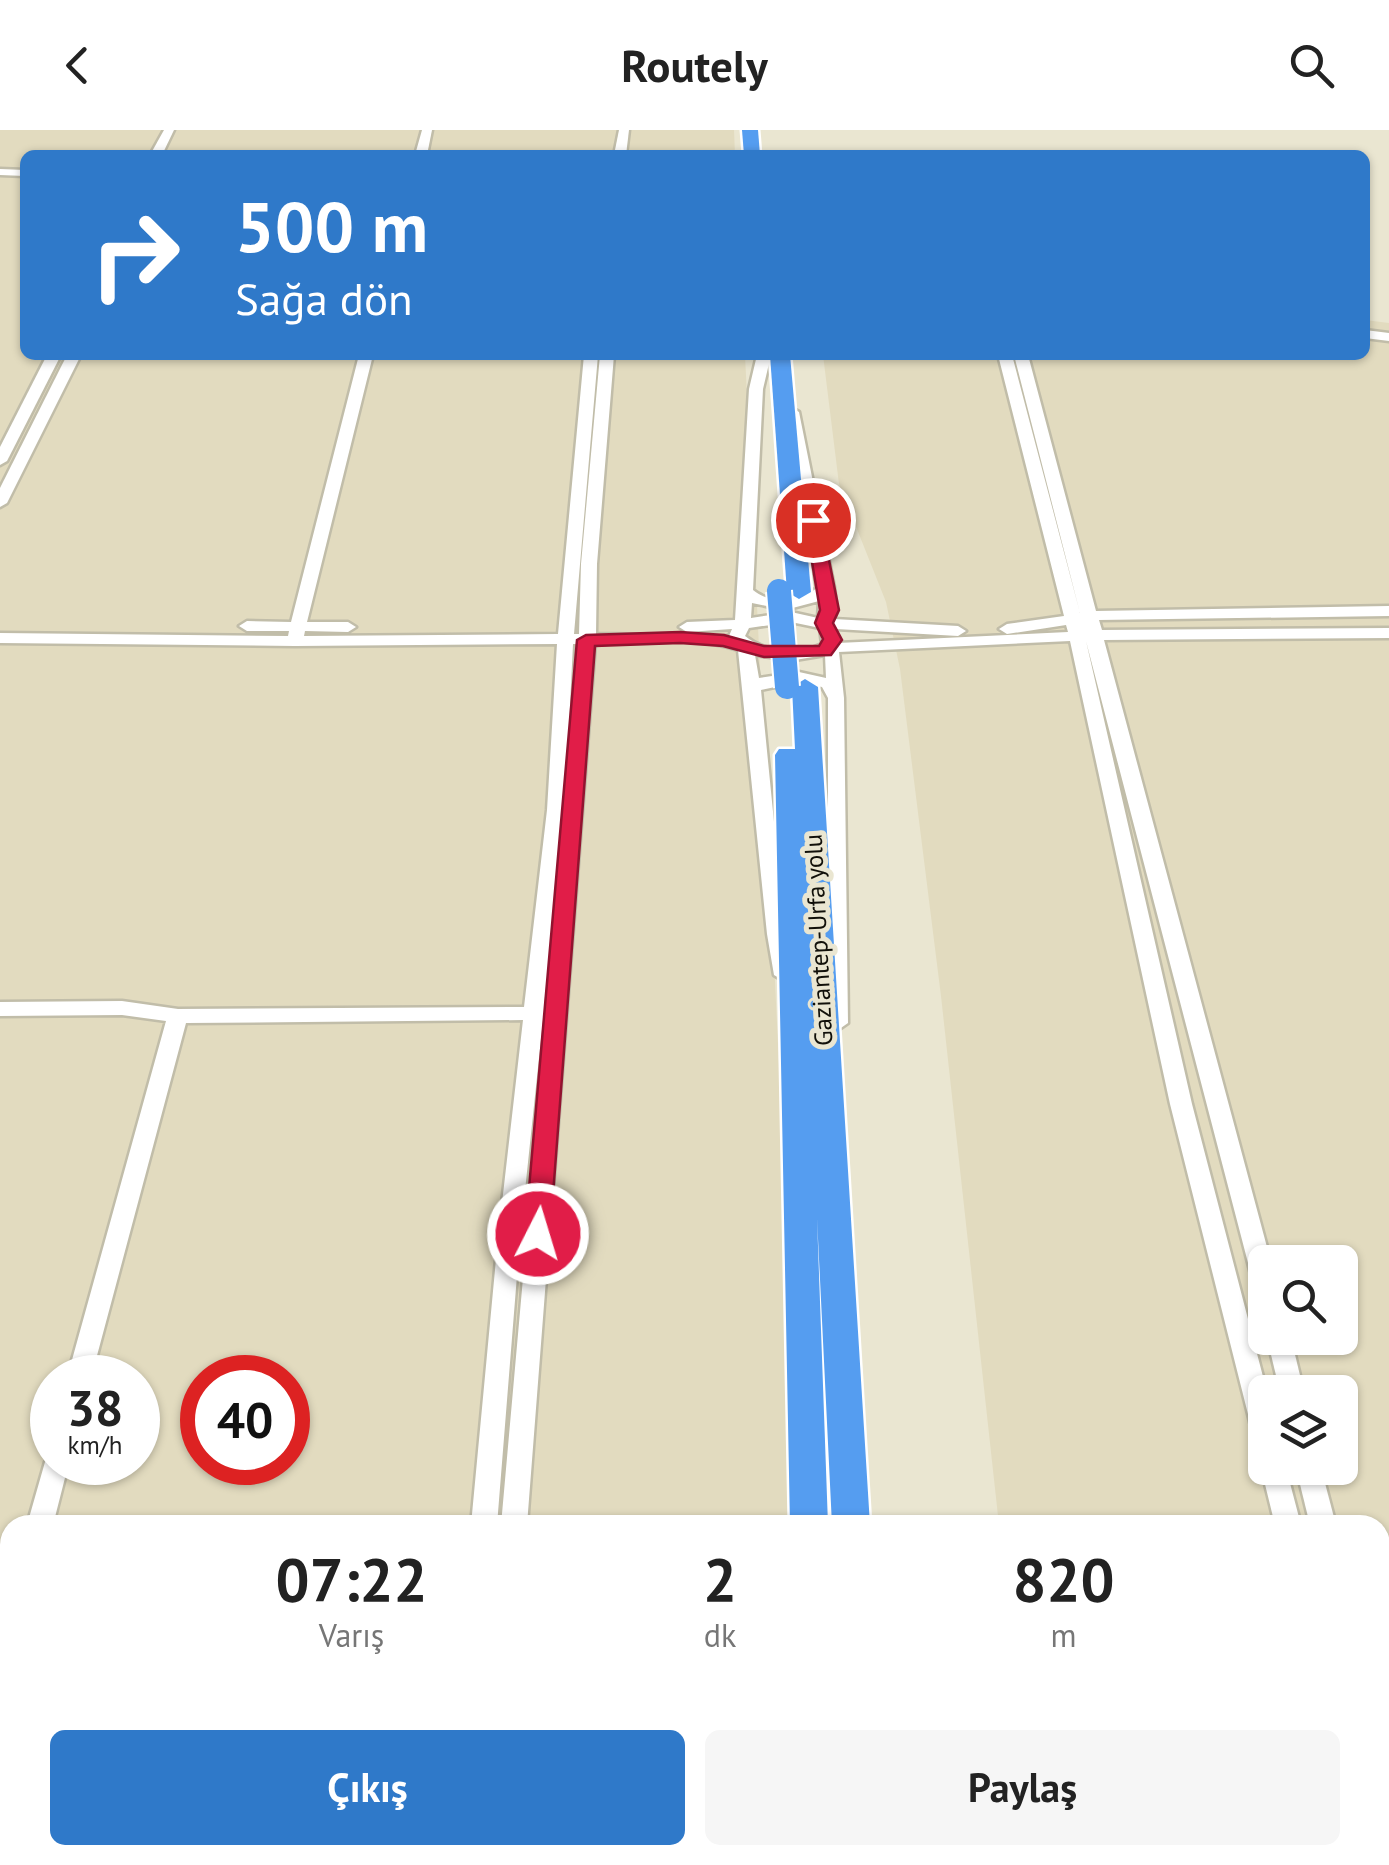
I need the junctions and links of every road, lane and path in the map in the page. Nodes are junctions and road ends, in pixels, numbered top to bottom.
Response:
1 (51, 360) edge
2 (72, 360) edge
3 (365, 360) edge
4 (590, 360) edge
5 (606, 360) edge
6 (763, 360) edge
7 (765, 360) edge
8 (780, 360) edge
9 (1006, 360) edge
10 (1023, 360) edge
11 (783, 394) junction
12 (0, 422) edge
13 (20, 422) junction
14 (41, 422) junction
15 (0, 461) edge
16 (0, 503) edge
17 (826, 587) junction
18 (744, 590) junction
19 (789, 591) junction
20 (1389, 611) edge
21 (824, 623) junction
22 (744, 624) junction
23 (0, 626) edge
24 (1083, 628) junction
25 (1389, 632) edge
26 (296, 634) junction
27 (576, 636) junction
28 (0, 638) edge
29 (746, 646) junction
30 (828, 648) junction
31 (796, 687) junction
32 (752, 690) junction
33 (836, 698) junction
34 (0, 1009) edge
35 (546, 1013) junction
36 (178, 1016) junction
37 (796, 1029) junction
38 (830, 1152) junction
39 (1255, 1245) edge
40 (85, 1355) edge
41 (1250, 1375) edge
42 (51, 1485) edge
43 (1278, 1485) edge
44 (1313, 1485) edge
45 (43, 1515) edge
46 (485, 1515) edge
47 (515, 1515) edge
48 (809, 1515) edge
49 (849, 1515) edge
50 (1286, 1515) edge
51 (1321, 1515) edge

1 - 13 street
2 - 14 street
3 - 26 street
4 - 27 street
5 - 27 street
6 - 18 street
7 - 19 highway, Gaziantep-Urfa yolu
8 - 11 highway, Gaziantep-Urfa yolu
9 - 24 street
10 - 24 street
11 - 17 street
11 - 19 highway, Gaziantep-Urfa yolu
12 - 13 street
13 - 14 street
13 - 15 street
14 - 16 street
17 - 18 street
17 - 21 street
18 - 22 street
19 - 31 highway, Gaziantep-Urfa yolu
20 - 24 street
21 - 22 street
21 - 24 street
21 - 30 street
22 - 27 street
22 - 29 street
23 - 26 street
24 - 25 street
24 - 30 street
24 - 39 street
24 - 41 street
26 - 27 street
26 - 28 street
27 - 29 street
27 - 35 street
29 - 30 street
29 - 32 street
30 - 33 street
31 - 37 highway, Gaziantep-Urfa yolu
31 - 38 highway, Gaziantep-Urfa yolu
32 - 33 street
32 - 37 street
33 - 38 street
34 - 36 street
35 - 36 street
35 - 46 street
35 - 47 street
36 - 40 street
37 - 48 highway, Gaziantep-Urfa yolu
38 - 49 highway, Gaziantep-Urfa yolu
42 - 45 street
43 - 50 street
44 - 51 street

